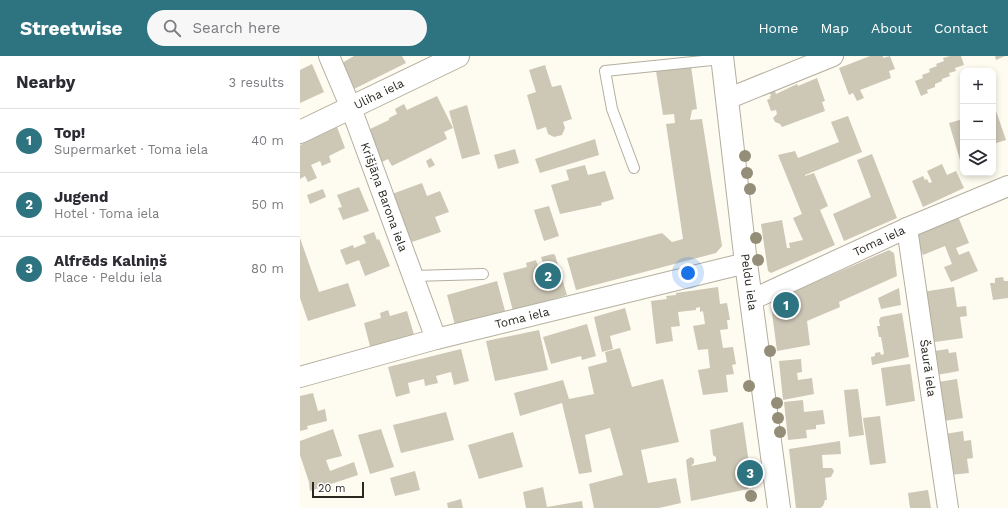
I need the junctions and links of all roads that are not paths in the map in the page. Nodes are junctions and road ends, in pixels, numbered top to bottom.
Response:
1 (329, 56) edge
2 (458, 56) edge
3 (833, 56) edge
4 (722, 57) edge
5 (727, 99) junction
6 (351, 108) junction
7 (300, 132) edge
8 (634, 168) dead end
9 (1008, 186) edge
10 (907, 228) junction
11 (746, 263) junction
12 (483, 274) dead end
13 (413, 276) junction
14 (751, 300) junction
15 (436, 339) junction
16 (300, 377) edge
17 (779, 508) edge
18 (948, 508) edge

1 - 6 street, Krišjāņa Barona iela
2 - 6 street, Uliha iela
3 - 5 street
4 - 5 street, Peldu iela
4 - 8 lane
5 - 11 street, Peldu iela
6 - 7 street, Uliha iela
6 - 13 street, Krišjāņa Barona iela
9 - 10 street, Toma iela
10 - 14 street, Toma iela
10 - 18 street, Šaurā iela
11 - 14 street, Peldu iela
11 - 15 street, Toma iela
12 - 13 lane
13 - 15 street, Krišjāņa Barona iela
14 - 17 street, Peldu iela
15 - 16 street, Toma iela

